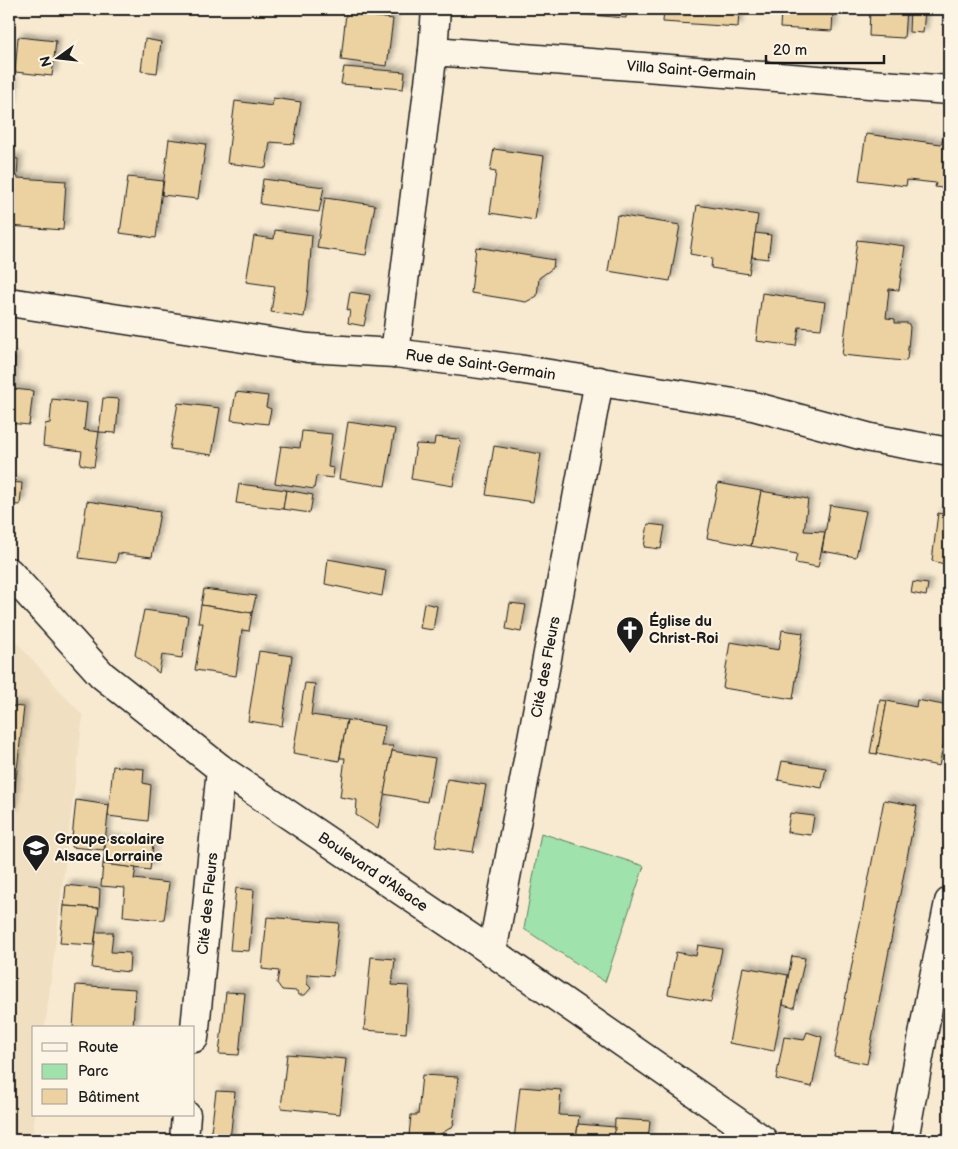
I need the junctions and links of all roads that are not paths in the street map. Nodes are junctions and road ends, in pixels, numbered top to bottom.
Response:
1 (436, 9) edge
2 (432, 51) junction
3 (949, 90) edge
4 (9, 302) edge
5 (395, 354) junction
6 (599, 381) junction
7 (949, 452) edge
8 (9, 572) edge
9 (221, 769) junction
10 (949, 902) edge
11 (492, 952) junction
12 (195, 1028) edge
13 (186, 1116) edge
14 (184, 1140) edge
15 (763, 1140) edge
16 (904, 1140) edge

1 - 2 street
2 - 3 street, Villa Saint-Germain
2 - 5 street
4 - 5 street, Rue de Saint-Germain
5 - 6 street, Rue de Saint-Germain
6 - 7 street, Rue de Saint-Germain
6 - 11 street, Cité des Fleurs
8 - 9 street, Boulevard d'Alsace
9 - 11 street, Boulevard d'Alsace
9 - 12 street, Cité des Fleurs
10 - 16 street
11 - 15 street, Boulevard d'Alsace
13 - 14 street

